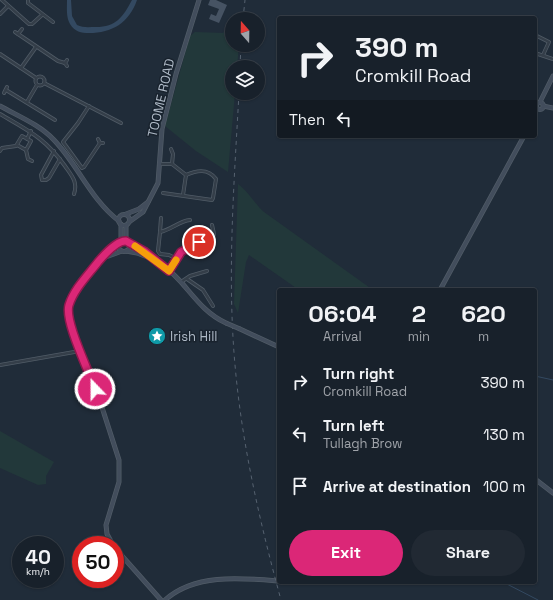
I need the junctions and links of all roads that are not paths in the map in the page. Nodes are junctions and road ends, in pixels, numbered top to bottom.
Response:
1 (2, 0) edge
2 (28, 0) edge
3 (198, 0) edge
4 (8, 6) junction
5 (0, 14) edge
6 (42, 15) junction
7 (53, 17) dead end
8 (22, 29) dead end
9 (15, 32) dead end
10 (18, 34) junction
11 (537, 36) edge
12 (36, 47) junction
13 (0, 54) edge
14 (537, 54) edge
15 (543, 55) junction
16 (553, 60) edge
17 (66, 63) dead end
18 (22, 68) junction
19 (553, 76) edge
20 (36, 78) junction
21 (44, 83) junction
22 (37, 85) junction
23 (6, 90) dead end
24 (27, 102) junction
25 (540, 102) junction
26 (0, 106) edge
27 (89, 106) junction
28 (543, 106) junction
29 (553, 108) edge
30 (538, 109) joint
31 (1, 114) edge
32 (51, 118) junction
33 (0, 119) edge
34 (55, 120) dead end
35 (48, 122) dead end
36 (121, 123) dead end
37 (31, 131) junction
38 (523, 138) edge
39 (27, 139) junction
40 (98, 140) dead end
41 (17, 145) junction
42 (171, 149) dead end
43 (26, 150) junction
44 (0, 151) edge
45 (54, 152) junction
46 (60, 159) junction
47 (32, 161) dead end
48 (159, 164) junction
49 (172, 164) junction
50 (186, 175) junction
51 (163, 192) dead end
52 (74, 194) dead end
53 (183, 195) junction
54 (149, 201) junction
55 (110, 212) junction
56 (126, 214) junction
57 (121, 215) junction
58 (161, 218) dead end
59 (190, 220) dead end
60 (120, 222) junction
61 (128, 223) junction
62 (212, 225) dead end
63 (160, 232) junction
64 (128, 242) junction
65 (120, 243) junction
66 (124, 251) junction
67 (177, 258) junction
68 (101, 259) junction
69 (157, 261) junction
70 (169, 271) junction
71 (207, 271) dead end
72 (187, 279) junction
73 (181, 282) junction
74 (441, 288) edge
75 (213, 306) dead end
76 (277, 346) edge
77 (80, 350) junction
78 (0, 365) edge
79 (537, 481) edge
80 (553, 493) edge
81 (108, 536) edge
82 (124, 558) edge
83 (277, 581) edge
84 (161, 600) edge
85 (165, 600) edge

1 - 4 street
2 - 6 street
3 - 48 street, TOOME ROAD
4 - 5 street
4 - 6 street
6 - 7 street
8 - 10 street
9 - 10 street
10 - 12 street
11 - 15 street
12 - 17 street
12 - 18 street
13 - 18 street
14 - 15 street
15 - 16 street
18 - 20 street
19 - 25 street
20 - 21 street
20 - 22 street
21 - 22 street
21 - 27 street
22 - 24 street
23 - 24 street
24 - 32 street
25 - 28 street
25 - 30 street
26 - 55 street
27 - 36 street
27 - 40 street
28 - 29 street
28 - 30 street
31 - 33 street
31 - 37 street
32 - 34 street
32 - 35 street
37 - 39 street
37 - 45 street
38 - 74 street
39 - 41 street
39 - 43 street
41 - 43 street
41 - 44 street
42 - 49 street
43 - 47 street
45 - 46 street
45 - 46 street
46 - 52 street
48 - 49 street
48 - 54 street, TOOME ROAD
49 - 50 street
50 - 53 street
50 - 53 street
51 - 53 street
54 - 56 street
54 - 61 street, TOOME ROAD
55 - 57 street
55 - 60 street
56 - 57 street
56 - 61 street
57 - 60 street
58 - 63 street
59 - 63 street
60 - 61 street
60 - 65 street
61 - 64 street
62 - 67 street
63 - 67 street
64 - 65 street
64 - 66 street
64 - 69 street
65 - 66 street
65 - 68 street
66 - 68 street
66 - 69 street
67 - 70 street
68 - 77 street
69 - 70 street
70 - 73 street
71 - 72 street
72 - 73 street
72 - 75 street
73 - 76 street, bridge
77 - 78 street
77 - 81 street
79 - 80 street
82 - 84 street
83 - 85 street

